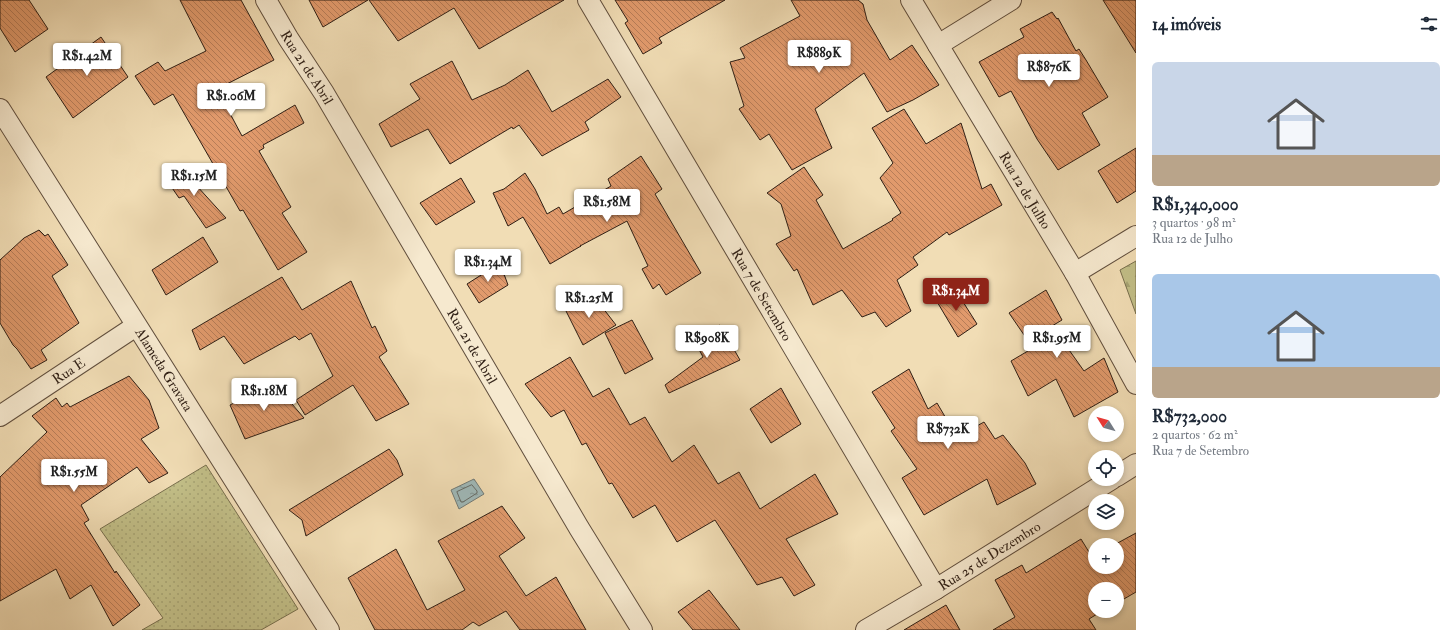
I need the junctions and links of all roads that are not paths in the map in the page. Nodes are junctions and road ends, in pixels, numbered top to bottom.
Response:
1 (266, 0) edge
2 (588, 0) edge
3 (911, 0) edge
4 (1011, 0) edge
5 (938, 45) junction
6 (0, 109) edge
7 (1136, 236) edge
8 (1075, 273) junction
9 (136, 326) junction
10 (1136, 384) edge
11 (0, 416) edge
12 (1136, 464) edge
13 (1124, 472) edge
14 (1101, 486) edge
15 (936, 589) junction
16 (329, 630) edge
17 (642, 630) edge
18 (866, 630) edge

1 - 17 street, Rua 21 de Abril
2 - 15 street, Rua 7 de Setembro
3 - 5 street, Rua 12 de Julho
4 - 5 street
5 - 8 street, Rua 12 de Julho
6 - 9 street, Alameda Gravata
7 - 8 street
8 - 10 street, Rua 12 de Julho
9 - 11 street, Rua E
9 - 16 street, Alameda Gravata
12 - 13 street
14 - 15 street, Rua 25 de Dezembro
15 - 18 street, Rua 25 de Dezembro

